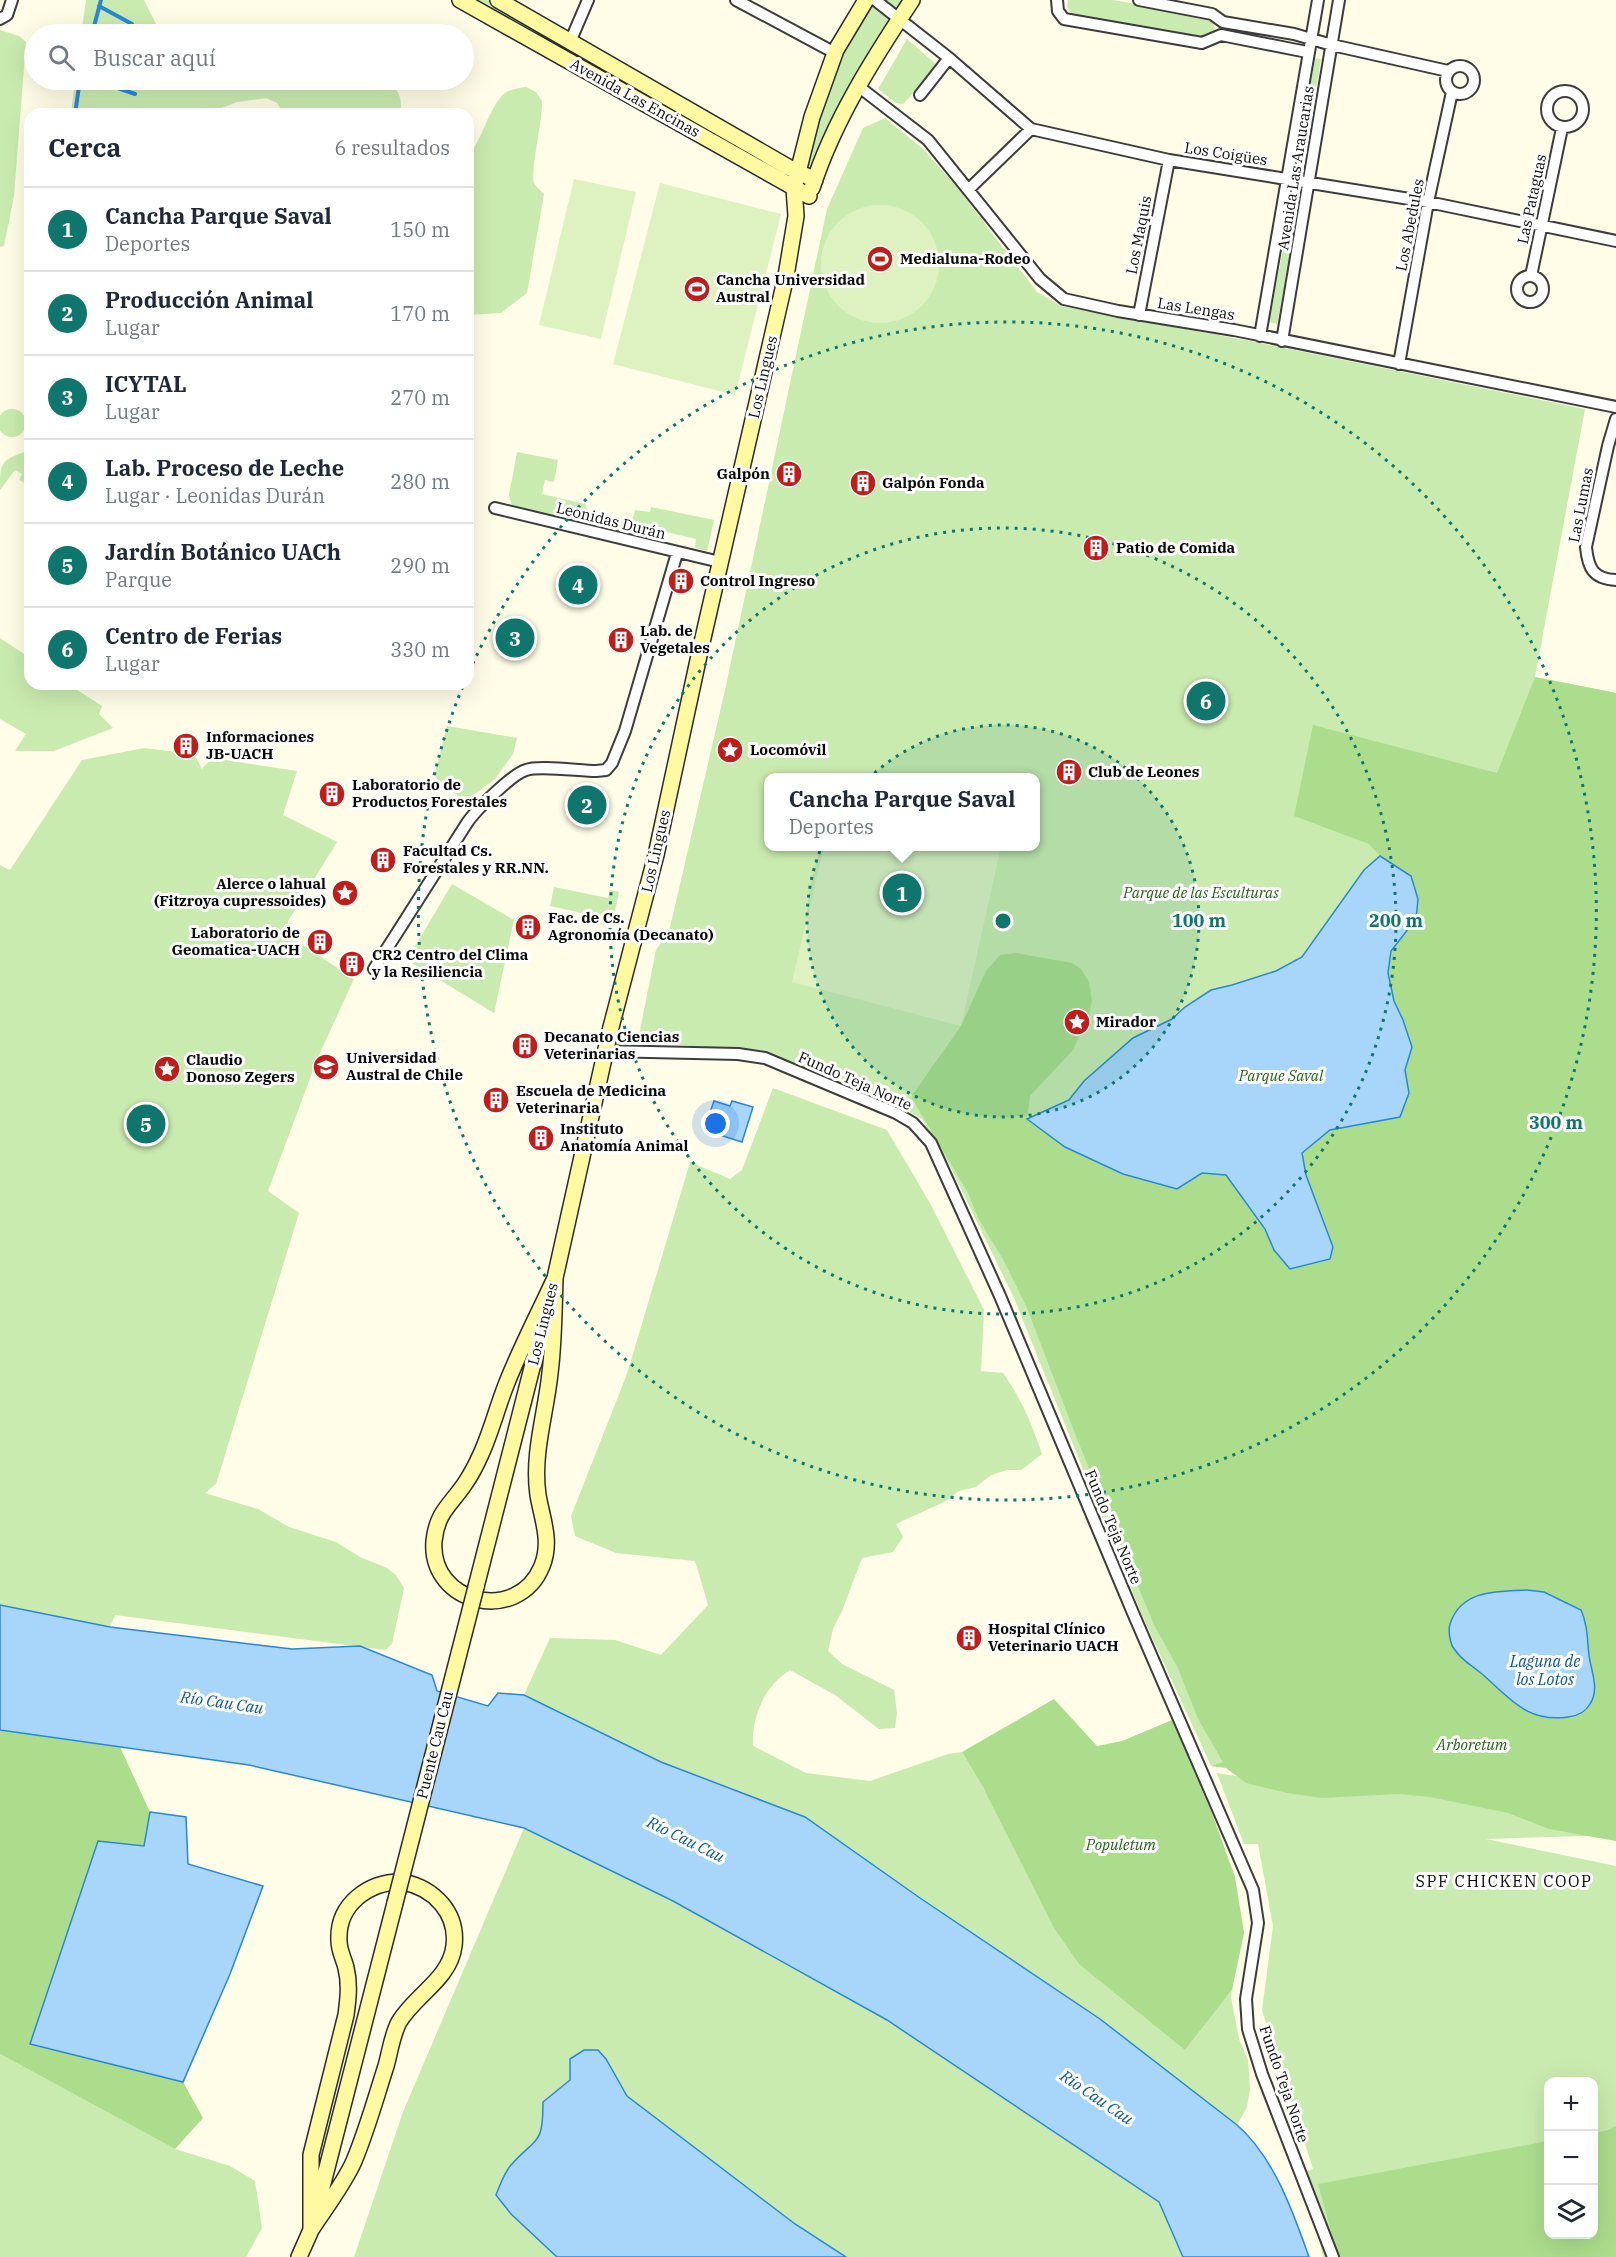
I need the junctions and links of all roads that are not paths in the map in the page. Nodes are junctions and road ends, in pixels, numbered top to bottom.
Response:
1 (12, 0) edge
2 (460, 0) edge
3 (498, 0) edge
4 (588, 0) edge
5 (736, 0) edge
6 (866, 0) edge
7 (876, 0) edge
8 (912, 0) edge
9 (1057, 0) edge
10 (1139, 0) edge
11 (1318, 0) edge
12 (1340, 0) edge
13 (0, 19) edge
14 (900, 19) junction
15 (1223, 22) junction
16 (1221, 35) junction
17 (1310, 38) junction
18 (568, 41) junction
19 (1332, 45) junction
20 (1307, 52) junction
21 (835, 53) junction
22 (558, 55) junction
23 (950, 58) junction
24 (1448, 71) junction
25 (858, 86) junction
26 (1452, 92) junction
27 (920, 94) dead end
28 (1562, 128) dead end
29 (1031, 129) junction
30 (1169, 160) junction
31 (795, 173) junction
32 (1287, 179) junction
33 (815, 180) junction
34 (1308, 182) junction
35 (968, 190) junction
36 (809, 196) junction
37 (1428, 202) junction
38 (796, 216) junction
39 (1542, 225) junction
40 (1616, 241) edge
41 (1531, 276) dead end
42 (1139, 315) junction
43 (1260, 336) junction
44 (1282, 341) junction
45 (1399, 364) junction
46 (1616, 407) edge
47 (1616, 419) edge
48 (495, 508) dead end
49 (677, 553) junction
50 (720, 562) junction
51 (1616, 580) edge
52 (374, 969) dead end
53 (605, 1051) junction
54 (555, 1278) junction
55 (476, 1587) joint
56 (311, 2230) junction
57 (299, 2257) edge
58 (1333, 2257) edge

1 - 13 street
2 - 22 main road, Avenida Las Encinas
3 - 18 main road, Avenida Las Encinas
4 - 18 street
5 - 21 street
6 - 21 main road, Los Lingues
7 - 14 street, Los Coigües
8 - 14 main road, Los Lingues
9 - 16 street
10 - 15 street
11 - 17 street, Avenida Las Araucarias
12 - 19 street, Avenida Las Araucarias
14 - 23 street, Los Coigües
14 - 25 main road, Los Lingues
15 - 16 street
15 - 17 street
16 - 20 street
17 - 19 street
17 - 20 street, Avenida Las Araucarias
18 - 22 street
18 - 31 main road, Avenida Las Encinas
19 - 24 street
19 - 34 street, Avenida Las Araucarias
20 - 32 street, Avenida Las Araucarias
21 - 31 main road, Los Lingues
22 - 31 main road, Avenida Las Encinas
23 - 27 street
23 - 29 street, Los Coigües
24 - 26 street, Los Abedules
24 - 26 street
25 - 33 main road, Los Lingues
25 - 35 street, Las Lengas
26 - 37 street, Los Abedules
28 - 39 street, Las Pataguas
29 - 30 street, Los Coigües
29 - 35 street
30 - 32 street, Los Coigües
30 - 42 street, Los Maquis
31 - 33 main road, Avenida Las Encinas
31 - 36 main road, Avenida Las Encinas
31 - 38 main road, Los Lingues
32 - 34 street, Los Coigües
32 - 43 street, Avenida Las Araucarias
33 - 36 main road, Los Lingues
34 - 37 street, Los Coigües
34 - 44 street, Avenida Las Araucarias
35 - 42 street, Las Lengas
36 - 38 main road, Los Lingues
37 - 39 street, Los Coigües
37 - 45 street, Los Abedules
38 - 50 main road, Los Lingues
39 - 40 street, Los Coigües
39 - 41 street, Las Pataguas
42 - 43 street, Las Lengas
43 - 44 street, Las Lengas
44 - 45 street, Las Lengas
45 - 46 street, Las Lengas
47 - 51 street, Las Lumas
48 - 49 street, Leonidas Durán
49 - 50 street, Leonidas Durán
49 - 52 street
50 - 53 main road, Los Lingues
53 - 54 main road, Los Lingues
53 - 58 street, Fundo Teja Norte
54 - 54 main road
54 - 55 main road, Los Lingues
55 - 56 main road, Puente Cau Cau, bridge
56 - 56 main road
56 - 57 main road

